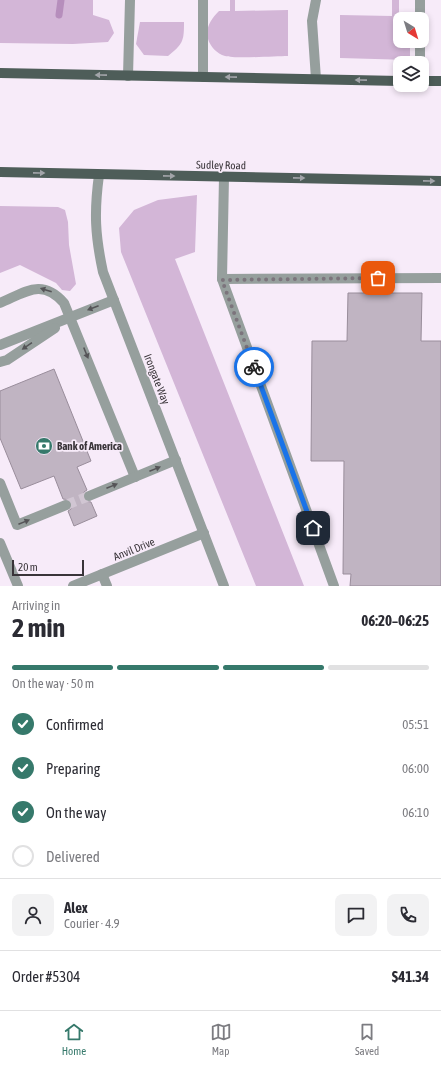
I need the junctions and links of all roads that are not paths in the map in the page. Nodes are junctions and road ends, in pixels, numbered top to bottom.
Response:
1 (130, 0) edge
2 (203, 0) edge
3 (316, 0) edge
4 (420, 0) edge
5 (420, 12) edge
6 (0, 73) edge
7 (128, 76) junction
8 (202, 77) junction
9 (316, 79) junction
10 (393, 80) edge
11 (429, 81) edge
12 (441, 81) edge
13 (0, 172) edge
14 (99, 175) junction
15 (224, 177) junction
16 (441, 181) edge
17 (441, 278) edge
18 (222, 280) junction
19 (114, 300) junction
20 (0, 303) edge
21 (71, 317) junction
22 (0, 345) edge
23 (0, 362) edge
24 (176, 460) junction
25 (135, 477) junction
26 (0, 483) edge
27 (89, 496) tunnel mouth
28 (66, 505) tunnel mouth
29 (204, 533) junction
30 (0, 543) edge
31 (102, 574) junction
32 (18, 586) edge
33 (74, 586) edge
34 (107, 586) edge
35 (224, 586) edge
36 (334, 586) edge

1 - 7 street
2 - 8 street
3 - 9 street
4 - 5 street
7 -> 6 main road
7 - 8 main road
9 -> 8 main road
10 -> 9 main road
11 - 12 main road
13 -> 14 main road, Sudley Road
14 -> 15 main road, Sudley Road
14 - 19 street, Irongate Way
15 -> 16 main road, Sudley Road
15 - 18 street
17 - 18 street
18 - 36 street
19 -> 21 street
19 - 24 street, Irongate Way
21 -> 20 street
21 - 22 street
21 -> 23 street
21 -> 25 street
25 -> 24 street
24 - 29 street, Irongate Way
27 -> 25 street
26 -> 28 street
29 - 31 street, Anvil Drive
29 - 35 street, Irongate Way
30 - 32 street
31 - 33 street, Anvil Drive
31 - 34 street

